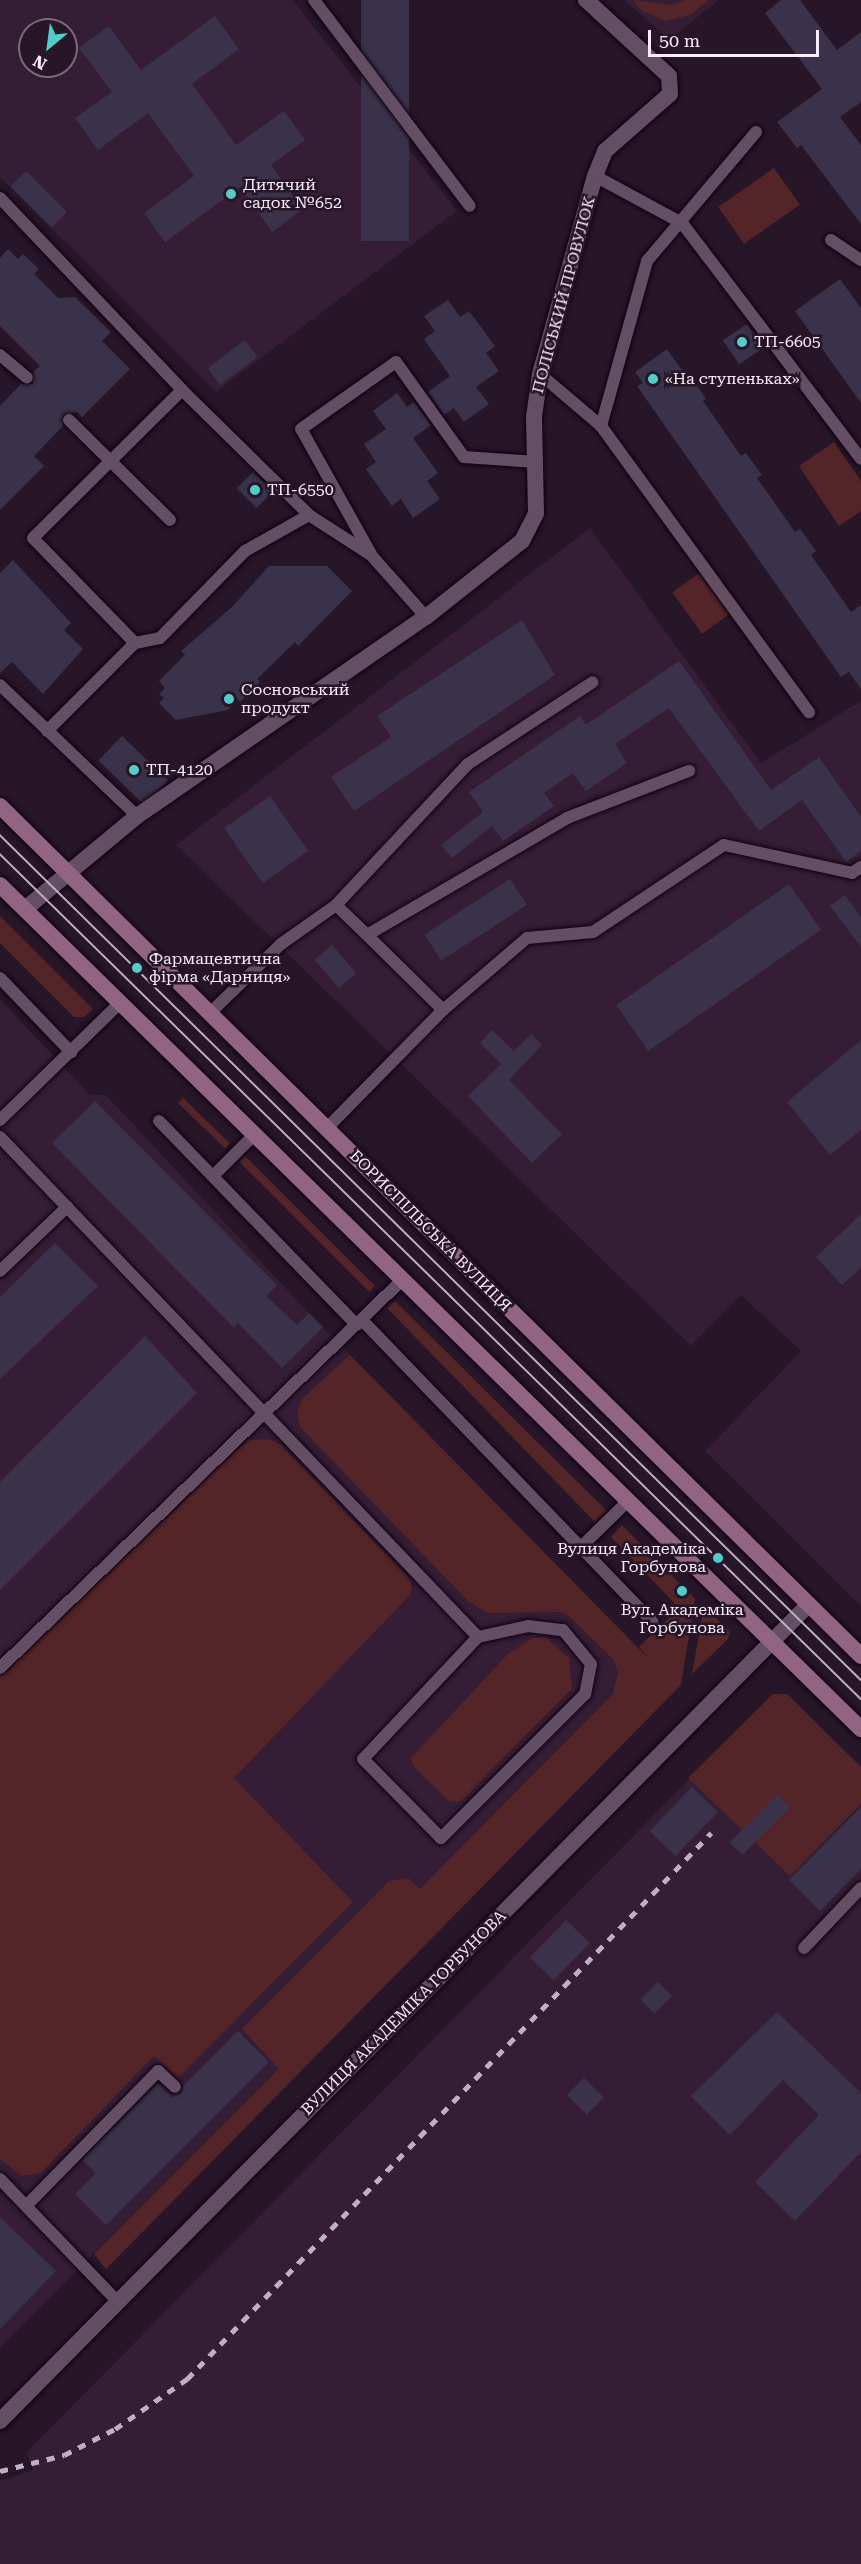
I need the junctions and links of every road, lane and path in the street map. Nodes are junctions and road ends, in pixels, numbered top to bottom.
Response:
1 (314, 0) edge
2 (586, 0) edge
3 (756, 132) dead end
4 (595, 176) junction
5 (0, 198) edge
6 (470, 206) dead end
7 (682, 223) junction
8 (831, 240) dead end
9 (861, 260) edge
10 (0, 355) edge
11 (540, 374) junction
12 (27, 378) dead end
13 (182, 390) junction
14 (69, 420) dead end
15 (601, 426) junction
16 (861, 459) edge
17 (110, 462) junction
18 (537, 462) junction
19 (309, 515) junction
20 (170, 520) dead end
21 (371, 555) junction
22 (426, 617) junction
23 (135, 643) junction
24 (593, 681) dead end
25 (0, 685) edge
26 (810, 712) dead end
27 (47, 731) junction
28 (689, 771) dead end
29 (0, 806) edge
30 (137, 816) junction
31 (861, 867) edge
32 (68, 873) junction
33 (0, 885) edge
34 (336, 905) junction
35 (25, 909) junction
36 (367, 935) junction
37 (0, 978) edge
38 (120, 1003) junction
39 (443, 1010) junction
40 (211, 1012) junction
41 (71, 1052) junction
42 (0, 1120) edge
43 (159, 1121) dead end
44 (327, 1128) junction
45 (254, 1135) junction
46 (0, 1137) edge
47 (213, 1176) junction
48 (67, 1207) junction
49 (0, 1271) edge
50 (401, 1281) junction
51 (360, 1323) junction
52 (265, 1415) junction
53 (628, 1501) junction
54 (581, 1547) junction
55 (808, 1605) junction
56 (653, 1622) dead end
57 (478, 1637) junction
58 (771, 1643) junction
59 (861, 1656) edge
60 (0, 1668) edge
61 (861, 1729) edge
62 (861, 1888) edge
63 (804, 1948) dead end
64 (175, 2087) dead end
65 (0, 2180) edge
66 (26, 2206) junction
67 (118, 2302) junction
68 (0, 2421) edge

1 - 6 lane
2 - 4 street, ПОЛІСЬКИЙ ПРОВУЛОК
3 - 7 lane
4 - 7 lane
4 - 11 street, ПОЛІСЬКИЙ ПРОВУЛОК
5 - 13 lane
7 - 15 lane
7 - 16 lane
8 - 9 lane
10 - 12 lane
11 - 15 lane
11 - 18 street, ПОЛІСЬКИЙ ПРОВУЛОК
13 - 17 lane
13 - 19 lane
14 - 17 lane
15 - 26 lane
17 - 20 lane
17 - 23 lane
18 - 21 lane
18 - 22 street, ПОЛІСЬКИЙ ПРОВУЛОК
19 - 21 lane
19 - 23 lane
21 - 22 lane
22 - 30 street, ПОЛІСЬКИЙ ПРОВУЛОК
23 - 27 lane
24 - 34 lane
25 - 27 lane
27 - 30 lane
28 - 36 lane
29 - 32 main road, БОРИСПІЛЬСЬКА ВУЛИЦЯ
30 - 32 street, ПОЛІСЬКИЙ ПРОВУЛОК
31 - 39 lane
32 - 35 street, ПОЛІСЬКИЙ ПРОВУЛОК
32 - 40 main road, БОРИСПІЛЬСЬКА ВУЛИЦЯ
33 - 35 main road
34 - 36 lane
34 - 40 lane
35 - 38 main road
36 - 39 lane
37 - 41 lane
38 - 41 lane
38 - 45 main road
39 - 44 lane
40 - 44 main road, БОРИСПІЛЬСЬКА ВУЛИЦЯ
41 - 42 lane
43 - 47 lane
44 - 55 main road, БОРИСПІЛЬСЬКА ВУЛИЦЯ
45 - 47 lane
45 - 50 main road
46 - 48 lane
47 - 51 lane
48 - 49 lane
48 - 52 lane
50 - 51 lane
50 - 53 main road
51 - 52 lane
51 - 54 lane
52 - 57 lane
52 - 60 lane
53 - 54 lane
53 - 58 main road
54 - 56 lane
55 - 58 street, ВУЛИЦЯ АКАДЕМІКА ГОРБУНОВА
55 - 59 main road, БОРИСПІЛЬСЬКА ВУЛИЦЯ
57 - 57 lane
58 - 61 main road
58 - 67 street, ВУЛИЦЯ АКАДЕМІКА ГОРБУНОВА
62 - 63 lane
64 - 66 lane
65 - 66 lane
66 - 67 lane
67 - 68 street, ВУЛИЦЯ АКАДЕМІКА ГОРБУНОВА

